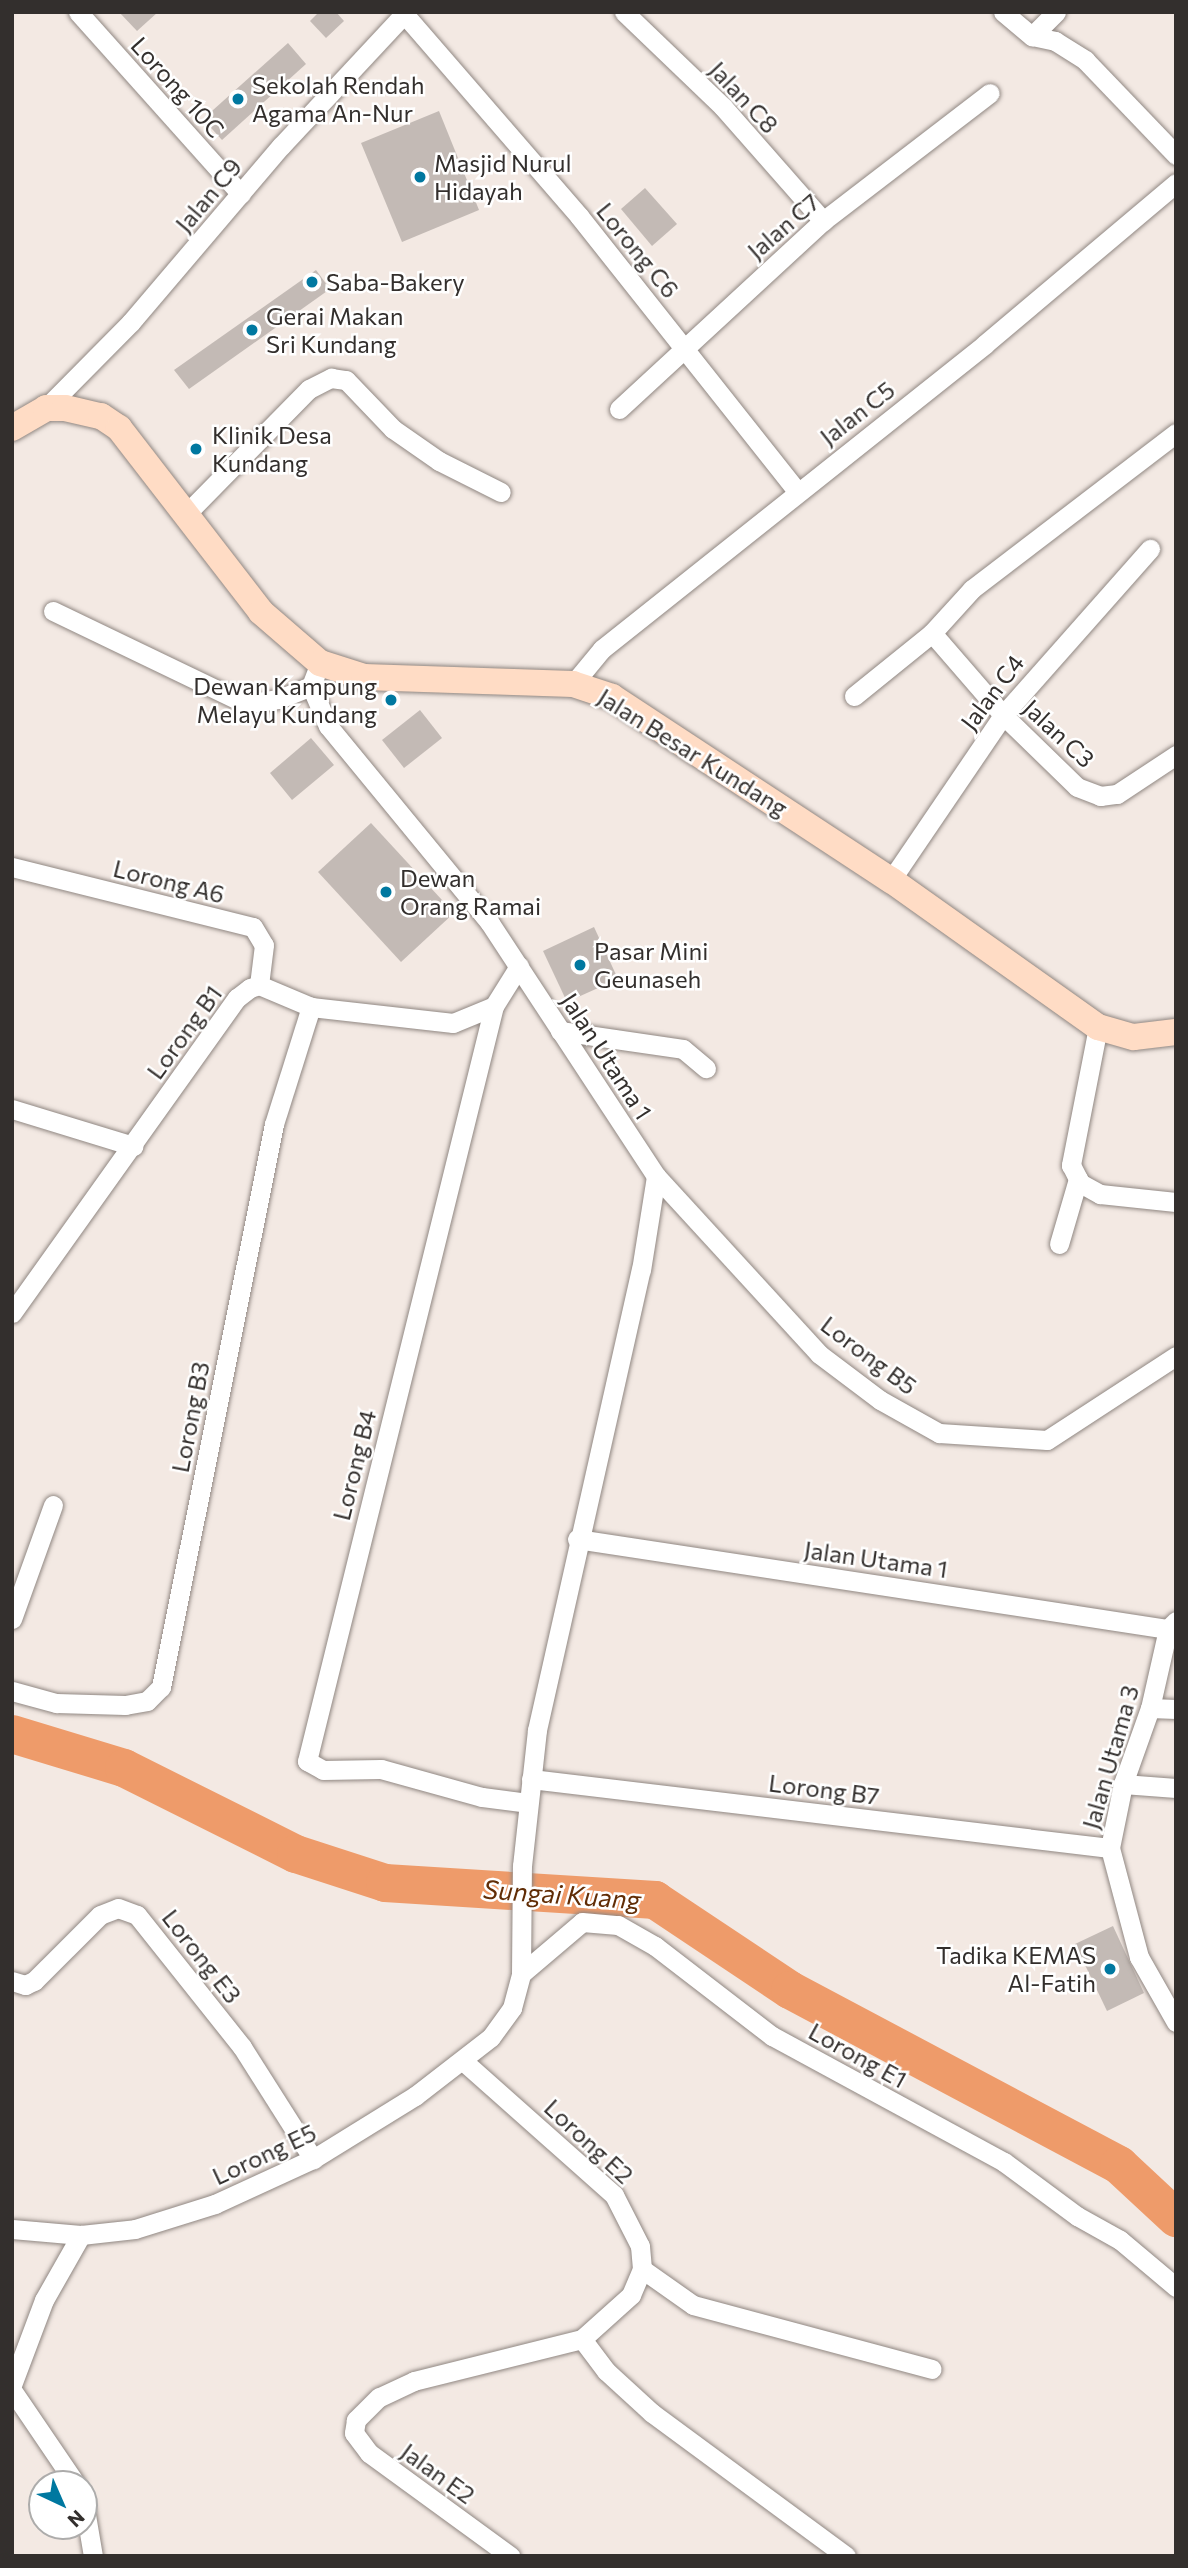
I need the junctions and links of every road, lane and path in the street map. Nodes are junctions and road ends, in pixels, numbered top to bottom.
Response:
1 (78, 12) edge
2 (624, 12) edge
3 (1003, 12) edge
4 (1056, 12) edge
5 (405, 13) edge
6 (1032, 36) junction
7 (990, 93) dead end
8 (1176, 155) edge
9 (1176, 183) edge
10 (240, 194) junction
11 (823, 221) junction
12 (685, 347) junction
13 (46, 408) junction
14 (619, 409) dead end
15 (12, 428) edge
16 (1176, 433) edge
17 (797, 491) junction
18 (501, 492) dead end
19 (187, 513) junction
20 (1150, 549) dead end
21 (53, 611) dead end
22 (932, 633) junction
23 (316, 675) junction
24 (573, 684) junction
25 (854, 696) dead end
26 (1003, 715) junction
27 (1176, 755) edge
28 (12, 867) edge
29 (891, 880) junction
30 (519, 966) junction
31 (259, 985) junction
32 (494, 1006) junction
33 (311, 1007) junction
34 (1098, 1027) junction
35 (560, 1031) junction
36 (1176, 1032) edge
37 (706, 1068) dead end
38 (12, 1109) edge
39 (133, 1146) junction
40 (656, 1176) junction
41 (1078, 1179) junction
42 (1176, 1202) edge
43 (1059, 1244) dead end
44 (12, 1312) edge
45 (1176, 1356) edge
46 (53, 1505) dead end
47 (577, 1539) junction
48 (12, 1619) edge
49 (1172, 1625) edge
50 (12, 1691) edge
51 (1150, 1708) junction
52 (1176, 1709) edge
53 (531, 1779) junction
54 (1123, 1784) junction
55 (1176, 1788) edge
56 (528, 1803) junction
57 (1110, 1848) junction
58 (521, 1974) junction
59 (12, 1981) edge
60 (1176, 2022) edge
61 (463, 2061) junction
62 (313, 2160) junction
63 (12, 2229) edge
64 (81, 2235) junction
65 (642, 2269) junction
66 (1176, 2287) edge
67 (582, 2339) junction
68 (932, 2369) dead end
69 (12, 2385) edge
70 (12, 2390) edge
71 (66, 2470) edge
72 (510, 2556) edge
73 (846, 2556) edge

1 - 10 street, Lorong 10C
2 - 11 street, Jalan C8
3 - 6 street
4 - 6 street
5 - 10 street, Jalan C9
5 - 12 street, Lorong C6
6 - 8 street
7 - 11 street, Jalan C7
9 - 17 street, Jalan C5
10 - 13 street, Jalan C9
11 - 12 street, Jalan C7
12 - 14 street, Jalan C7
12 - 17 street, Lorong C6
13 - 15 main road
13 - 19 main road, Jalan Besar Kundang
16 - 22 street
17 - 24 street, Jalan C5
18 - 19 street
19 - 23 main road, Jalan Besar Kundang
20 - 26 street, Jalan C4
21 - 23 street
22 - 25 street
22 - 26 street, Jalan C3
23 - 24 main road, Jalan Besar Kundang
23 - 30 street, Jalan Utama 1
24 - 29 main road, Jalan Besar Kundang
26 - 27 street, Jalan C3
26 - 29 street, Jalan C4
28 - 31 street, Lorong A6
29 - 34 main road, Jalan Besar Kundang
30 - 32 street, Lorong B4
30 - 35 street, Jalan Utama 1
31 - 33 street, Lorong B1
31 - 39 street, Lorong B1
32 - 33 street, Lorong B1
32 - 56 street, Lorong B4
33 - 50 street, Lorong B3
34 - 36 main road, Jalan Besar Kundang
34 - 41 street
35 - 37 street
35 - 40 street, Jalan Utama 1
38 - 39 street
39 - 44 street, Lorong B1
40 - 45 street, Lorong B5
40 - 47 street
41 - 42 street
41 - 43 street
46 - 48 street
47 - 49 street, Jalan Utama 1
47 - 53 street
49 - 51 street, Jalan Utama 3
51 - 52 street
51 - 54 street, Jalan Utama 3
53 - 56 street
53 - 57 street, Lorong B7
54 - 55 street
54 - 57 street, Jalan Utama 3
56 - 58 street, Lorong E5
57 - 60 street, Jalan Utama 3
58 - 61 street, Lorong E5
58 - 66 street, Lorong E1
59 - 62 street, Lorong E3
61 - 62 street, Lorong E5
61 - 65 street, Lorong E2
62 - 64 street, Lorong E5
63 - 64 street, Lorong E5
64 - 69 street
65 - 67 street
65 - 68 street
67 - 72 street, Jalan E2
67 - 73 street
70 - 71 street

